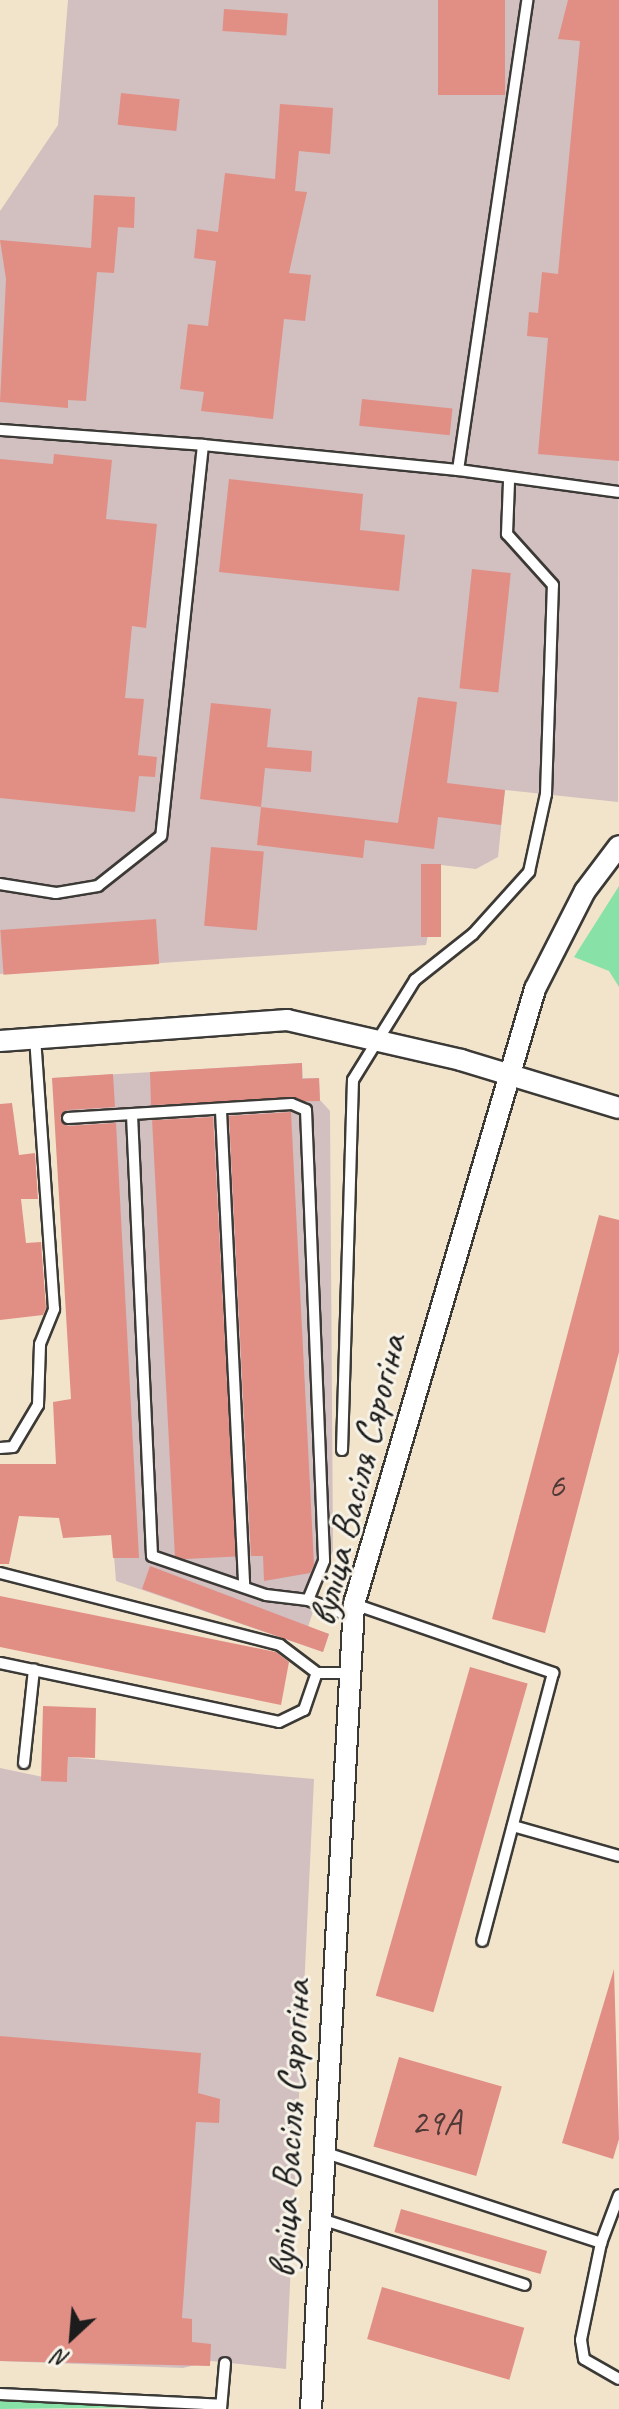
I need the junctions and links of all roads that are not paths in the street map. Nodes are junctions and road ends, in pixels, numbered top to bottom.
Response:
1 (527, 0) edge
2 (0, 430) edge
3 (203, 445) junction
4 (458, 470) junction
5 (509, 481) junction
6 (619, 492) edge
7 (619, 846) edge
8 (0, 884) edge
9 (35, 1039) junction
10 (0, 1041) edge
11 (381, 1041) junction
12 (509, 1074) junction
13 (619, 1108) edge
14 (221, 1111) junction
15 (132, 1115) junction
16 (68, 1118) dead end
17 (0, 1448) edge
18 (342, 1450) dead end
19 (0, 1573) edge
20 (244, 1586) junction
21 (308, 1600) junction
22 (353, 1610) junction
23 (0, 1663) edge
24 (34, 1670) junction
25 (317, 1673) junction
26 (347, 1673) junction
27 (24, 1763) dead end
28 (513, 1826) junction
29 (619, 1856) edge
30 (482, 1941) dead end
31 (323, 2152) junction
32 (619, 2195) edge
33 (321, 2219) junction
34 (601, 2243) junction
35 (525, 2285) dead end
36 (225, 2363) dead end
37 (619, 2379) edge
38 (0, 2394) edge
39 (221, 2407) edge
40 (311, 2409) edge

1 - 4 lane
2 - 3 lane
3 - 4 lane
3 - 8 lane
4 - 5 lane
5 - 6 lane
5 - 11 lane
7 - 12 street, вуліца Васіля Сярогіна
9 - 10 street
9 - 11 street
9 - 17 lane
11 - 12 street
11 - 18 lane
12 - 13 street
12 - 22 street, вуліца Васіля Сярогіна
14 - 15 lane
14 - 20 lane
14 - 21 lane
15 - 16 lane
15 - 20 lane
19 - 25 lane
20 - 21 lane
21 - 22 lane
22 - 26 street, вуліца Васіля Сярогіна
22 - 28 lane
23 - 24 lane
24 - 25 lane
24 - 27 lane
25 - 26 lane
26 - 31 street, вуліца Васіля Сярогіна
28 - 29 lane
28 - 30 lane
31 - 33 street, вуліца Васіля Сярогіна
31 - 34 lane
32 - 34 lane
33 - 35 lane
33 - 40 street, вуліца Васіля Сярогіна
34 - 37 lane
36 - 39 lane
38 - 39 lane

